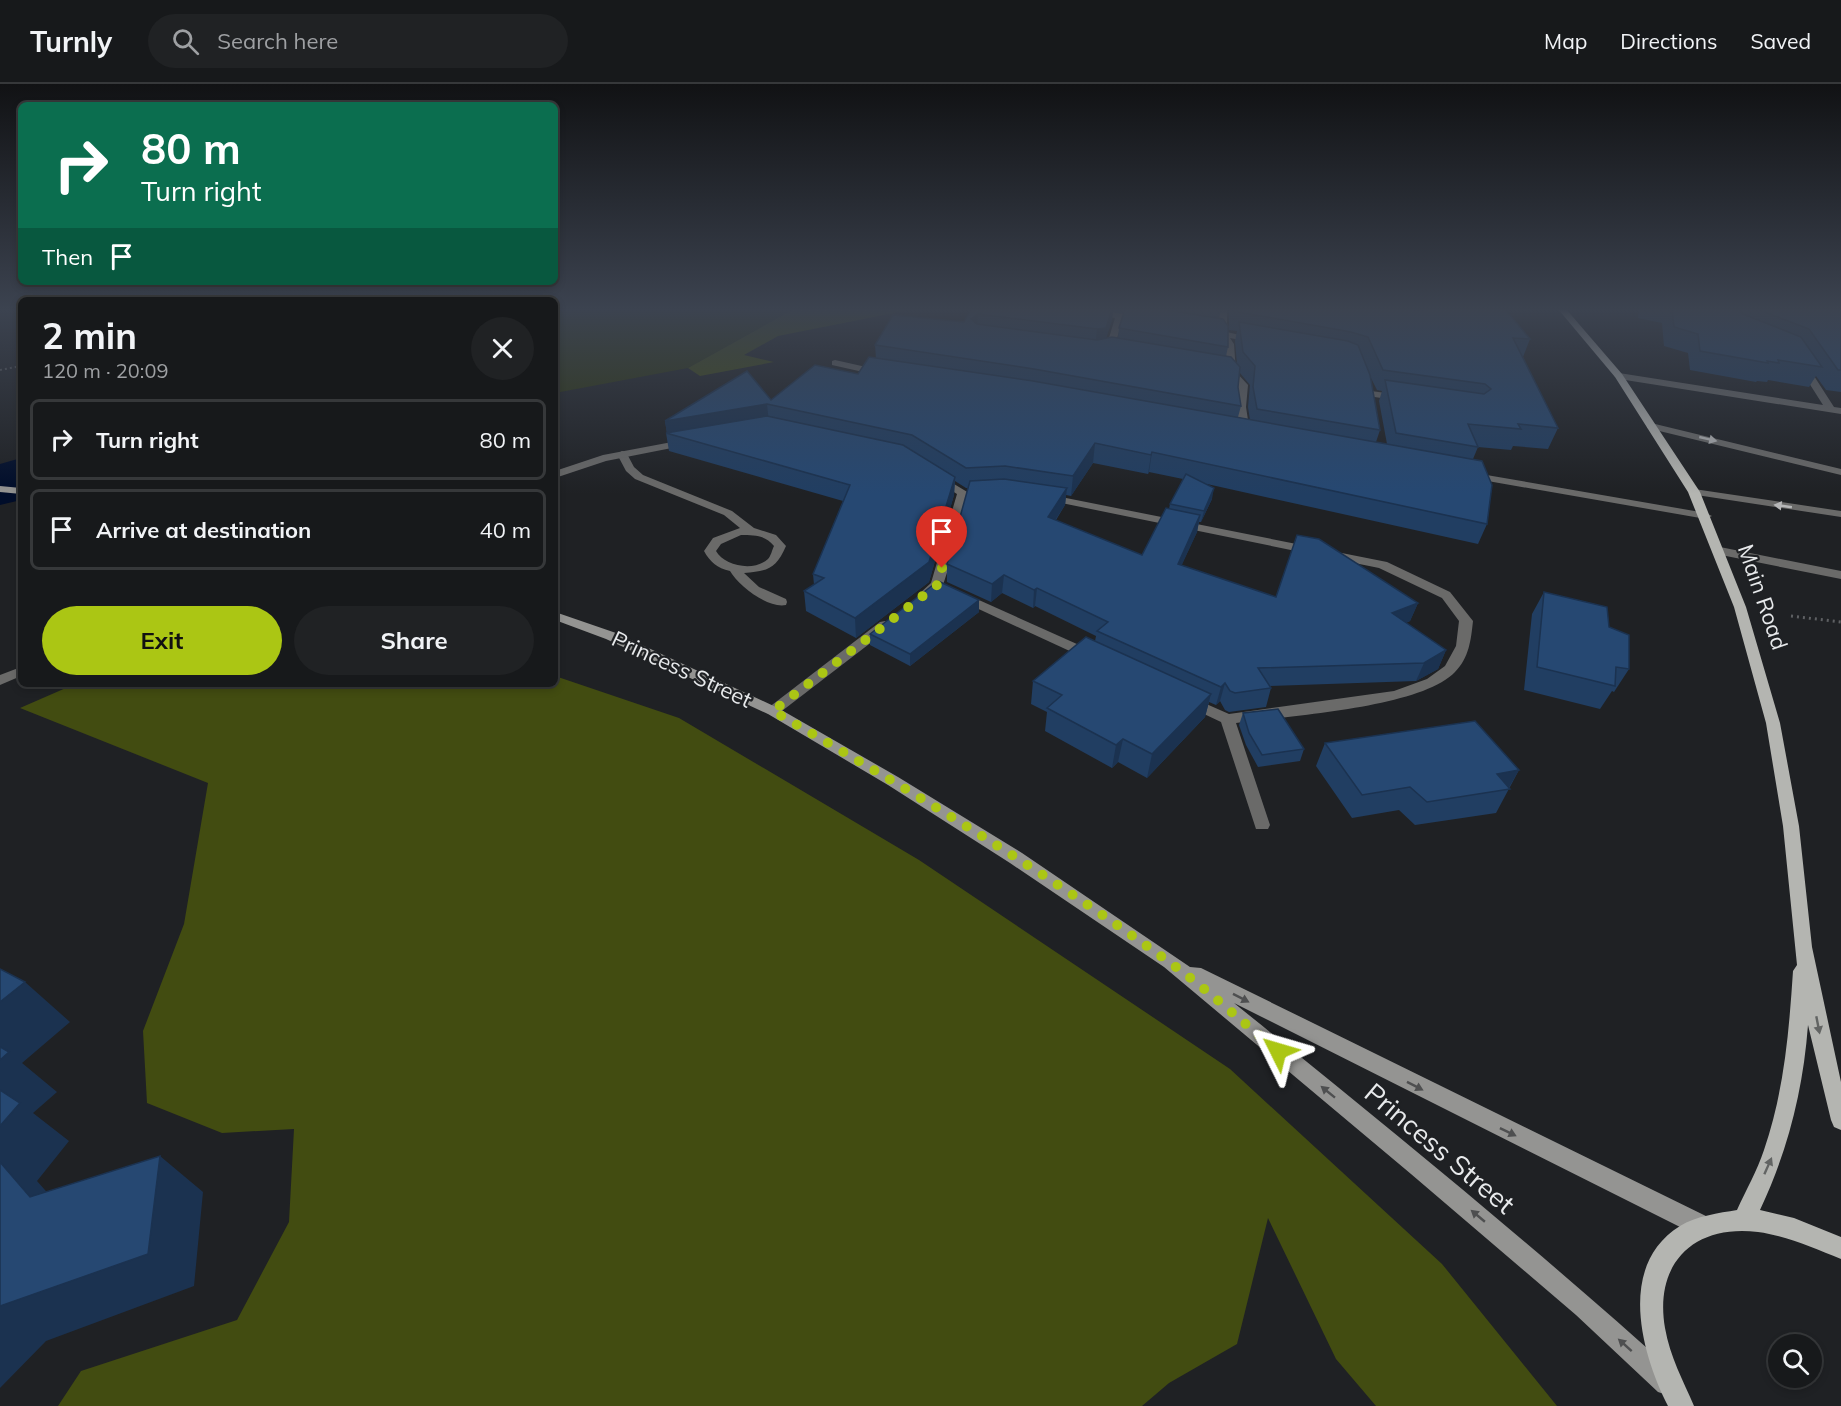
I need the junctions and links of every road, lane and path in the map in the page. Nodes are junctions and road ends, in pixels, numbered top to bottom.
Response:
1 (870, 371) edge
2 (1220, 371) edge
3 (1614, 371) edge
4 (1808, 371) edge
5 (1231, 373) joint
6 (889, 375) edge
7 (1619, 376) junction
8 (1365, 383) edge
9 (1406, 399) edge
10 (1836, 410) edge
11 (1651, 426) junction
12 (1234, 431) edge
13 (1245, 434) junction
14 (1257, 436) edge
15 (700, 440) edge
16 (622, 454) junction
17 (925, 469) edge
18 (1841, 472) edge
19 (558, 474) edge
20 (1460, 474) edge
21 (0, 489) edge
22 (18, 491) edge
23 (1694, 492) junction
24 (1034, 495) edge
25 (1841, 514) edge
26 (1706, 516) junction
27 (750, 531) junction
28 (1719, 550) junction
29 (735, 569) junction
30 (1841, 575) edge
31 (937, 585) junction
32 (781, 602) dead end
33 (912, 604) edge
34 (1791, 616) dead end
35 (558, 617) edge
36 (894, 618) edge
37 (1841, 622) edge
38 (1109, 664) edge
39 (18, 672) edge
40 (0, 680) edge
41 (1173, 694) edge
42 (773, 711) junction
43 (1227, 719) junction
44 (1262, 825) dead end
45 (1803, 947) junction
46 (1170, 962) junction
47 (1841, 1120) edge
48 (1744, 1220) junction
49 (1702, 1226) junction
50 (1841, 1248) edge
51 (1668, 1384) junction
52 (1681, 1406) edge

1 - 6 street
2 - 5 street
3 - 7 main road, Main Road
4 - 10 street
5 - 13 street
7 - 10 street
7 - 11 main road, Main Road
8 - 9 street
11 -> 18 street
11 - 23 main road, Main Road
12 - 13 street
13 - 14 street
15 - 16 street
16 - 19 street
16 - 27 street
17 - 31 street
20 - 26 street
21 - 22 street
25 -> 23 street
23 - 26 main road, Main Road
24 - 43 street
26 - 28 main road, Main Road
27 - 29 street
27 - 29 street
28 - 30 street
28 - 45 main road, Main Road
29 - 32 street
31 - 33 street
31 - 38 street
34 - 37 path
35 - 42 street, Princess Street
36 - 42 street
39 - 40 street
41 - 43 street
42 - 46 street, Princess Street
43 - 44 street
45 -> 47 main road, Main Road
48 -> 45 main road, Main Road
46 -> 49 street, Princess Street
51 -> 46 street, Princess Street
48 - 49 main road
48 - 50 main road
49 - 51 main road
51 - 52 main road

